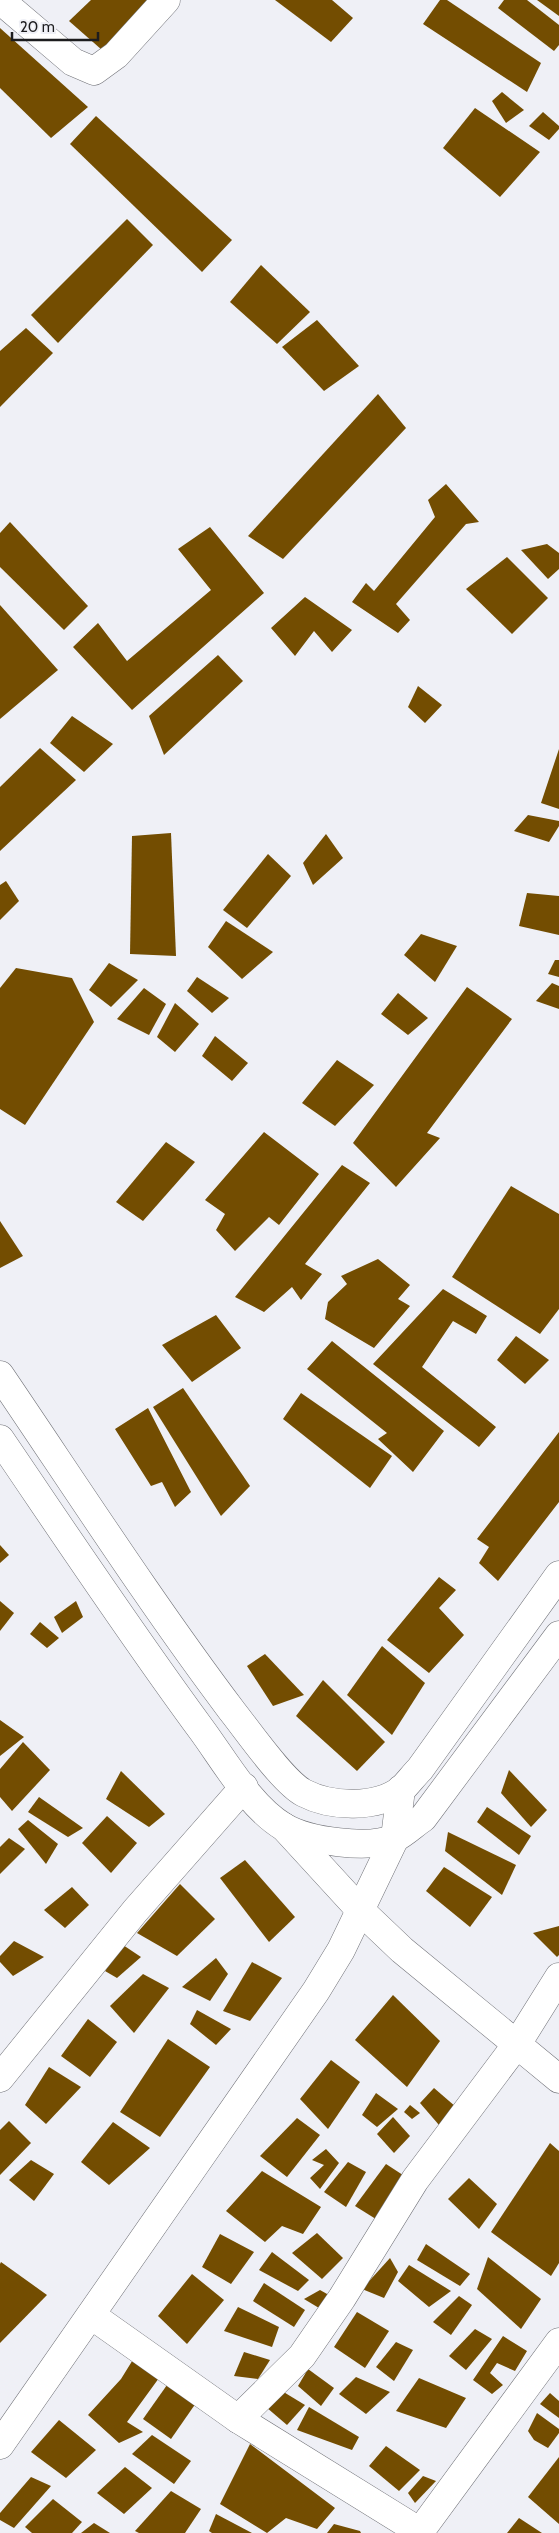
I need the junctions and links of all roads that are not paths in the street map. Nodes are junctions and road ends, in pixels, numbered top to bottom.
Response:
1 (0, 0) edge
2 (166, 0) edge
3 (0, 1375) edge
4 (0, 1439) edge
5 (559, 1575) edge
6 (559, 1635) edge
7 (244, 1788) junction
8 (402, 1789) junction
9 (284, 1827) junction
10 (394, 1838) junction
11 (361, 1911) junction
12 (559, 1977) edge
13 (517, 2044) junction
14 (0, 2078) edge
15 (559, 2079) edge
16 (91, 2315) junction
17 (559, 2342) edge
18 (238, 2419) junction
19 (0, 2445) edge
20 (420, 2532) edge

1 - 2 street
3 - 8 street
4 - 7 street
5 - 8 street
6 - 10 street
7 - 9 street
7 - 14 street
8 - 10 street
9 - 10 street
9 - 11 street
10 - 11 street
11 - 13 street
11 - 16 street
12 - 13 street
13 - 15 street
13 - 18 street
16 - 18 street
16 - 19 street
17 - 20 street
18 - 20 street

